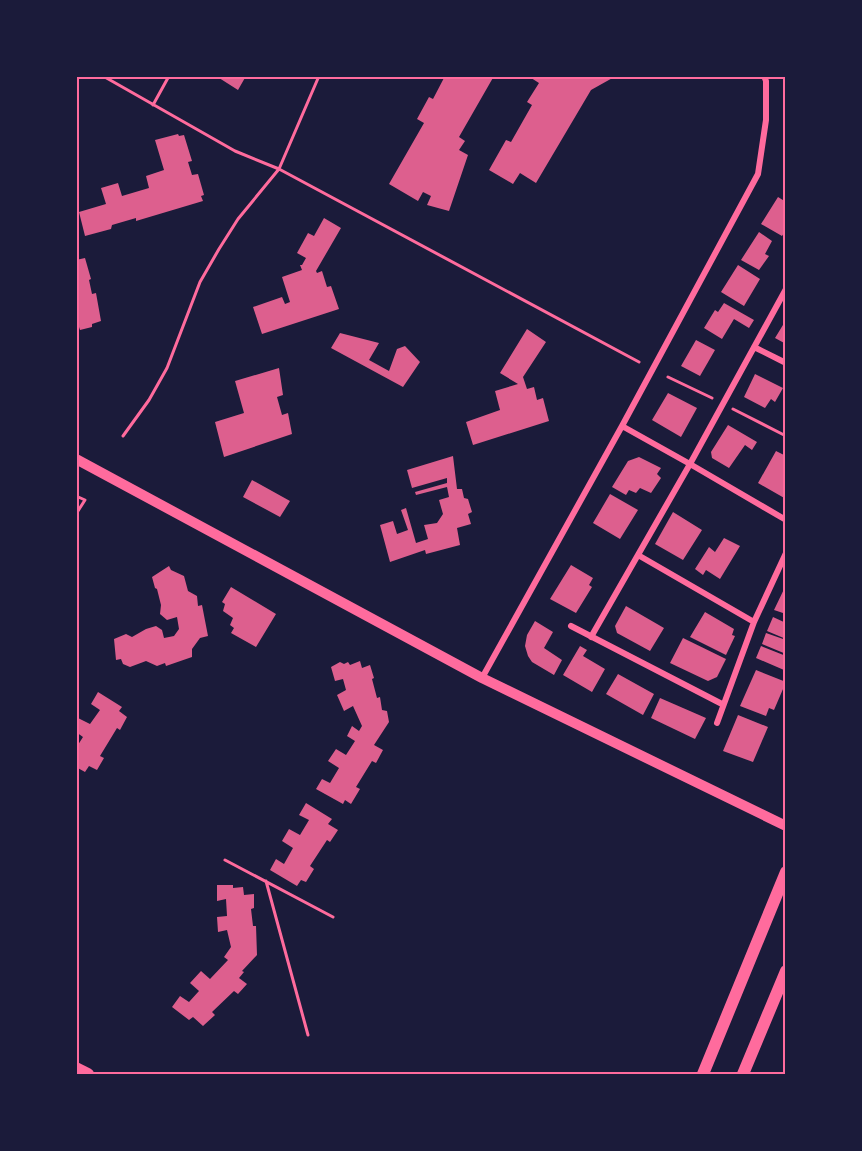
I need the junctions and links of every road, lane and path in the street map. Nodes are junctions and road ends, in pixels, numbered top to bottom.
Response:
1 (103, 76) edge
2 (169, 76) edge
3 (319, 76) edge
4 (764, 76) edge
5 (153, 105) junction
6 (279, 169) junction
7 (786, 289) edge
8 (754, 347) junction
9 (639, 362) dead end
10 (786, 363) edge
11 (668, 377) dead end
12 (716, 400) dead end
13 (731, 408) dead end
14 (622, 426) junction
15 (123, 436) dead end
16 (786, 436) edge
17 (76, 459) edge
18 (690, 464) junction
19 (76, 496) edge
20 (76, 514) edge
21 (786, 520) edge
22 (786, 553) edge
23 (638, 555) junction
24 (754, 622) junction
25 (571, 626) dead end
26 (591, 637) junction
27 (482, 678) junction
28 (723, 704) junction
29 (717, 723) dead end
30 (786, 826) edge
31 (225, 860) dead end
32 (786, 872) edge
33 (266, 881) junction
34 (333, 917) dead end
35 (786, 971) edge
36 (308, 1035) dead end
37 (76, 1068) edge
38 (88, 1074) edge
39 (704, 1074) edge
40 (743, 1074) edge

1 - 5 path
2 - 5 path
3 - 6 path
4 - 14 street
5 - 6 path
6 - 9 path
6 - 15 path
7 - 8 street
8 - 10 street
8 - 18 street
11 - 12 path
13 - 16 path
14 - 18 street
14 - 27 street
17 - 27 street
18 - 21 street
18 - 23 street
19 - 20 path
22 - 24 street
23 - 24 street
23 - 26 street
24 - 28 street
25 - 26 street
26 - 28 street
27 - 30 street
28 - 29 street
31 - 33 path
32 - 39 main road
33 - 34 path
33 - 36 path
35 - 40 main road
37 - 38 main road

